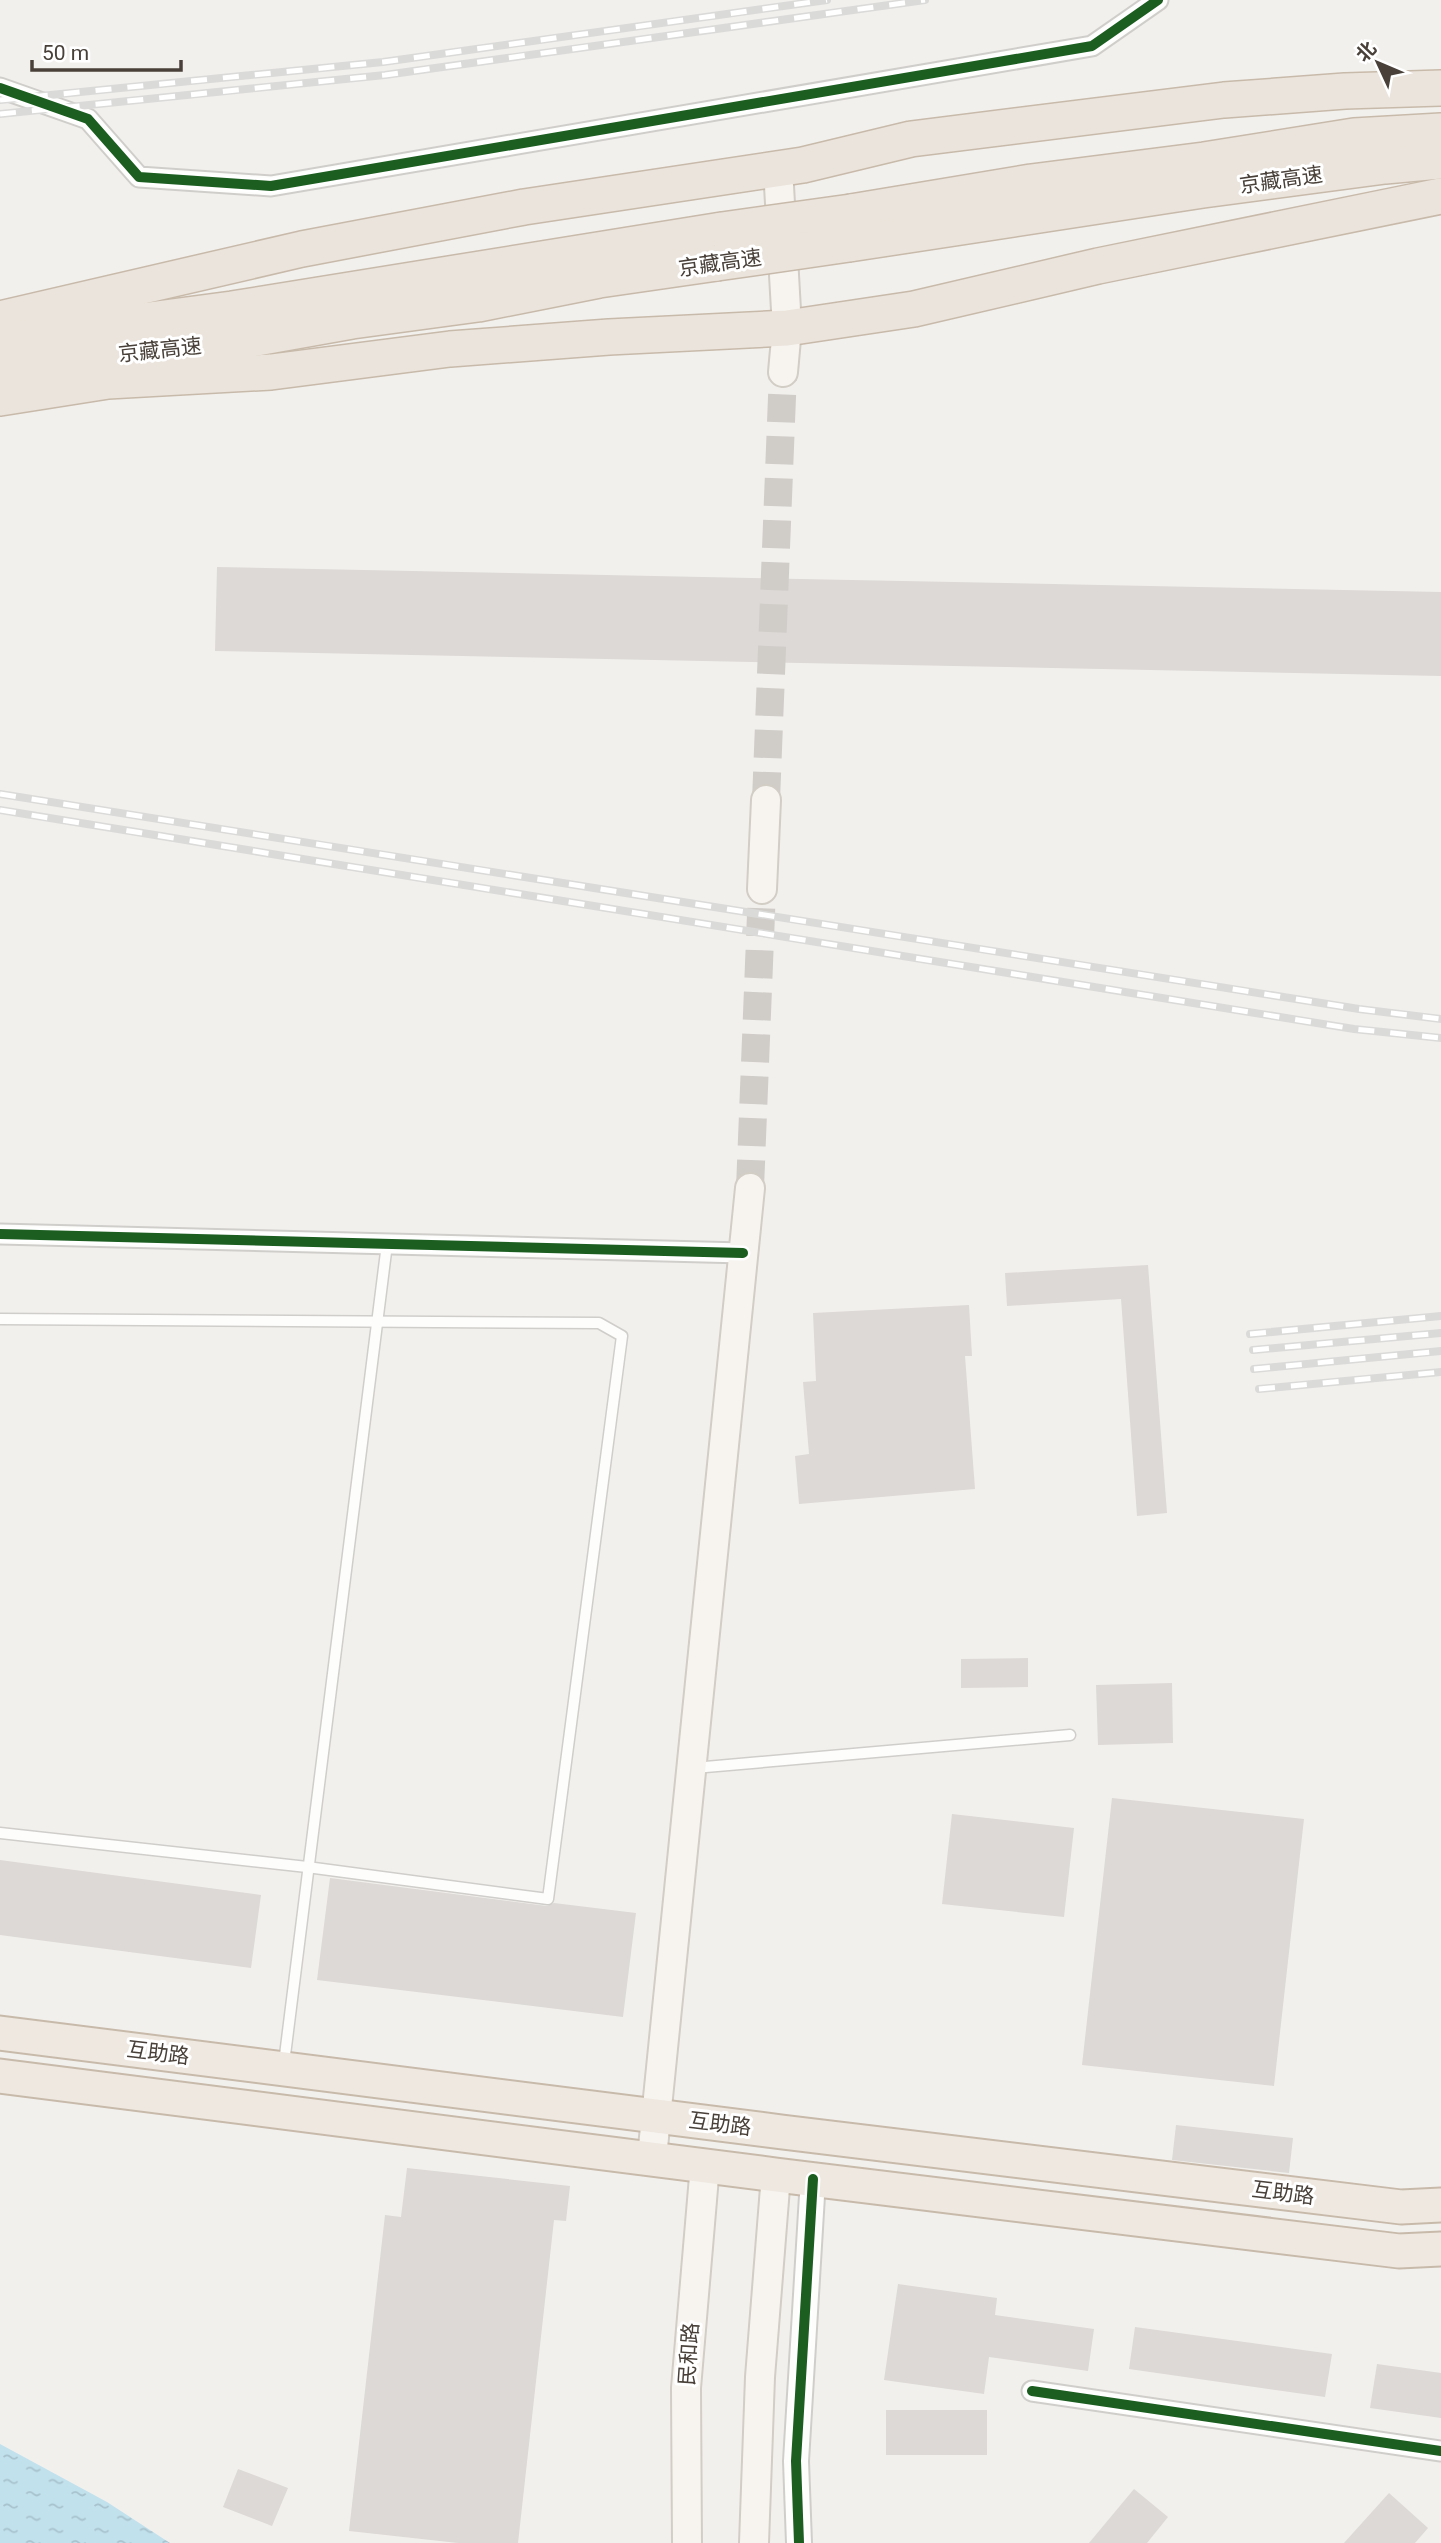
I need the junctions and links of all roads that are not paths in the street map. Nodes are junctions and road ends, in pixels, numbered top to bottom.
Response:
1 (1158, 0) edge
2 (0, 88) edge
3 (1441, 88) edge
4 (1441, 131) edge
5 (1441, 161) edge
6 (778, 168) junction
7 (1441, 196) edge
8 (850, 228) junction
9 (720, 246) junction
10 (0, 319) edge
11 (787, 328) junction
12 (0, 343) edge
13 (783, 372) tunnel mouth
14 (0, 373) edge
15 (0, 398) edge
16 (766, 800) tunnel mouth
17 (762, 889) tunnel mouth
18 (750, 1188) tunnel mouth
19 (0, 1234) edge
20 (387, 1244) junction
21 (743, 1253) junction
22 (0, 1319) edge
23 (377, 1321) junction
24 (1070, 1735) dead end
25 (690, 1769) junction
26 (0, 1833) edge
27 (307, 1867) junction
28 (0, 2033) edge
29 (283, 2069) junction
30 (0, 2076) edge
31 (656, 2116) junction
32 (652, 2157) junction
33 (705, 2165) junction
34 (776, 2175) junction
35 (813, 2179) junction
36 (1441, 2206) edge
37 (1441, 2249) edge
38 (1032, 2391) dead end
39 (1441, 2451) edge
40 (688, 2543) edge
41 (754, 2543) edge
42 (799, 2543) edge

1 - 2 street
3 - 6 highway
4 - 8 highway, 京藏高速
5 - 8 highway, 京藏高速
6 - 10 highway
6 - 11 main road
7 - 11 highway
8 - 9 highway, 京藏高速, bridge
9 - 12 highway, 京藏高速
9 - 14 highway, 京藏高速
11 - 13 main road
11 - 15 highway
16 - 17 main road
18 - 21 main road
19 - 20 street
20 - 21 street
20 - 23 lane
21 - 25 main road
22 - 23 lane
23 - 27 lane
23 - 27 lane
24 - 25 lane
25 - 31 main road
26 - 27 lane
27 - 29 lane
28 - 29 highway, 互助路
29 - 31 highway, 互助路
30 - 32 highway, 互助路
31 - 32 main road
31 - 36 highway, 互助路
32 - 33 highway, 互助路
33 - 34 highway, 互助路
33 - 40 main road, 民和路
34 - 35 highway, 互助路
34 - 41 main road
35 - 37 highway, 互助路
35 - 42 street
38 - 39 street

